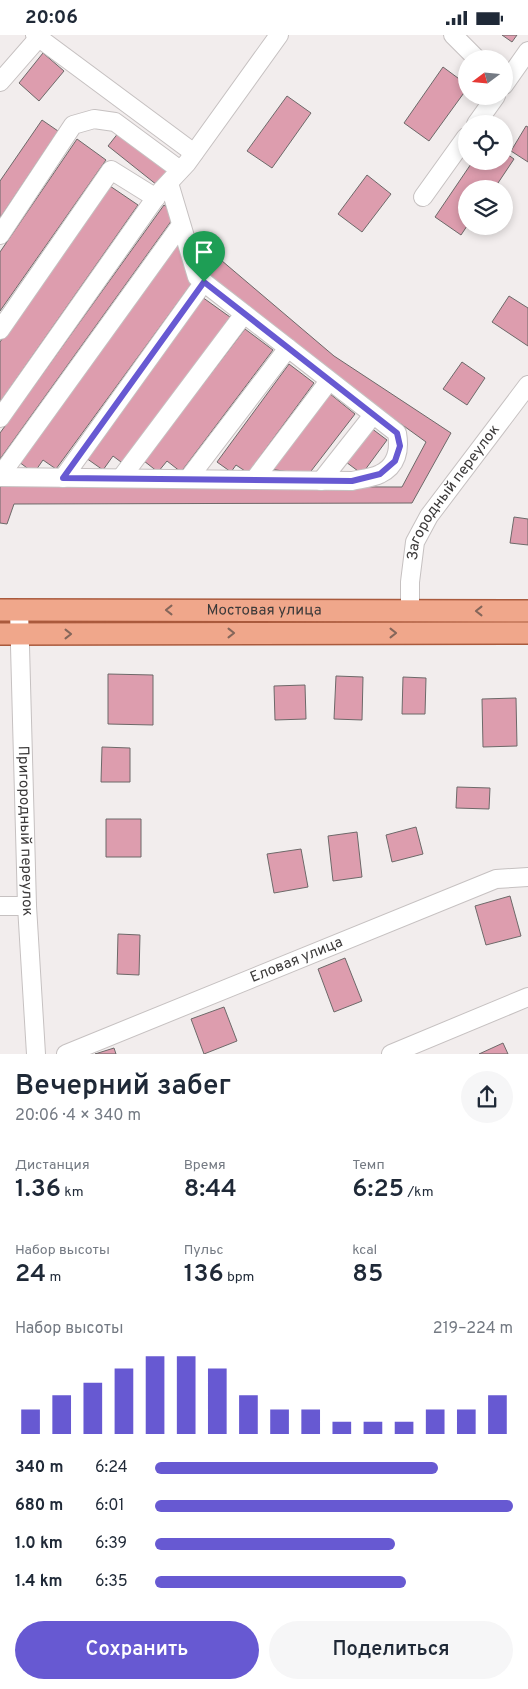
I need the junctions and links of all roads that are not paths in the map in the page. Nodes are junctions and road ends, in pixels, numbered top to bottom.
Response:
1 (279, 35) edge
2 (453, 35) edge
3 (39, 36) edge
4 (468, 50) edge
5 (528, 51) edge
6 (513, 72) edge
7 (0, 82) edge
8 (458, 148) edge
9 (194, 153) junction
10 (174, 176) junction
11 (423, 197) dead end
12 (156, 198) junction
13 (182, 225) junction
14 (0, 235) edge
15 (204, 282) junction
16 (244, 314) junction
17 (0, 330) edge
18 (288, 348) junction
19 (329, 381) junction
20 (528, 385) edge
21 (373, 415) junction
22 (0, 418) edge
23 (0, 476) edge
24 (63, 478) junction
25 (121, 478) junction
26 (188, 479) junction
27 (254, 480) junction
28 (321, 481) junction
29 (10, 609) edge
30 (410, 611) junction
31 (528, 611) edge
32 (528, 633) edge
33 (10, 634) edge
34 (528, 877) edge
35 (0, 906) edge
36 (27, 906) junction
37 (528, 997) edge
38 (36, 1054) edge
39 (66, 1054) edge
40 (391, 1054) edge

1 - 9 street
2 - 4 street
3 - 7 street
3 - 9 street
5 - 6 street
8 - 11 street
9 - 10 street
10 - 12 street
10 - 13 street
10 - 14 street
12 - 17 street
12 - 22 street
13 - 15 street
13 - 23 street
15 - 16 street
15 - 24 street
16 - 18 street
16 - 25 street
18 - 19 street
18 - 26 street
19 - 21 street
19 - 27 street
20 - 30 street, Загородный переулок
21 - 28 street
21 - 28 street
23 - 24 street
24 - 25 street
25 - 26 street
26 - 27 street
27 - 28 street
30 -> 29 main road, Мостовая улица
29 - 33 street, Пригородный переулок
31 -> 30 main road, Мостовая улица
33 -> 32 main road, Мостовая улица
33 - 36 street, Пригородный переулок
34 - 39 street, Еловая улица
35 - 36 street
36 - 38 street, Пригородный переулок
37 - 40 street

